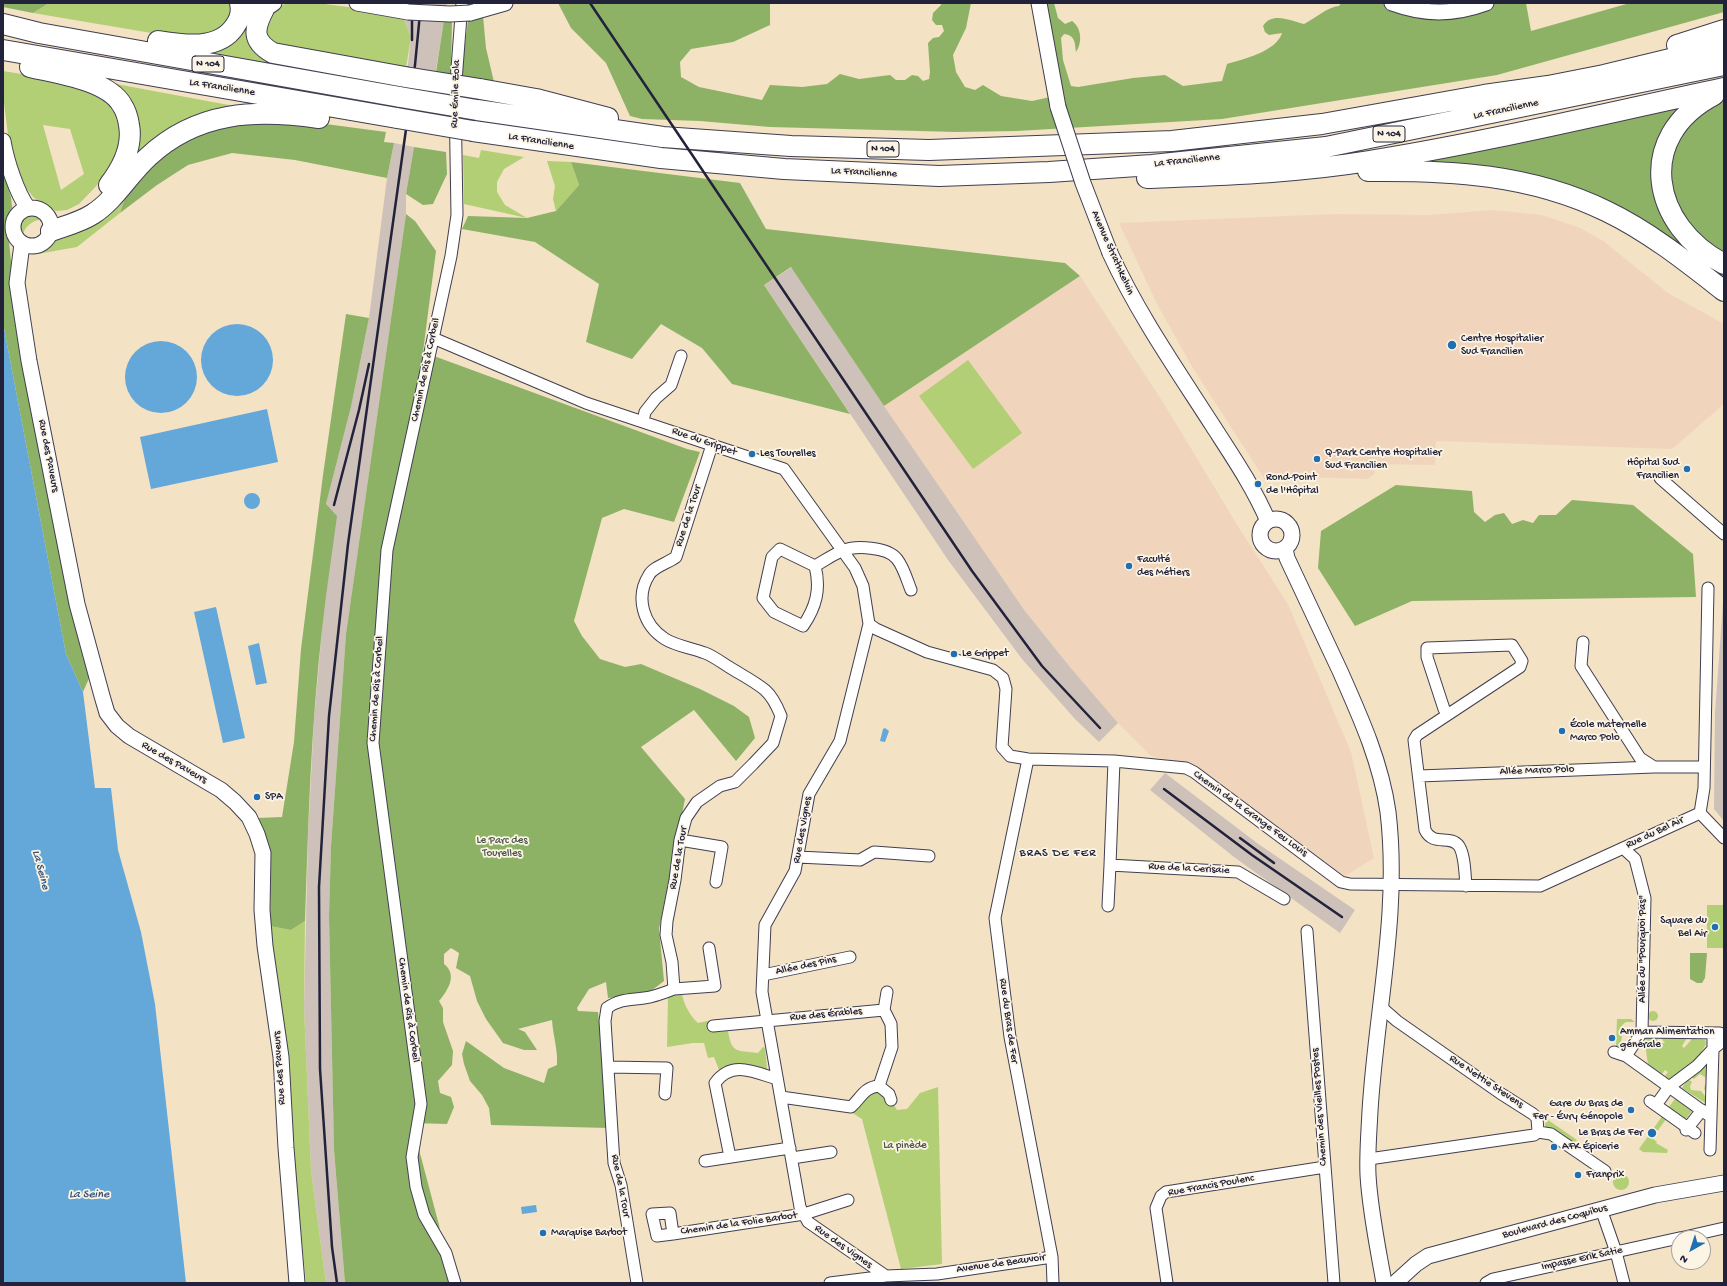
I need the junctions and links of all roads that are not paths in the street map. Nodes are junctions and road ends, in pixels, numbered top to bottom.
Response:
1 (241, 3) edge
2 (357, 3) edge
3 (505, 3) edge
4 (1039, 3) edge
5 (1392, 3) edge
6 (1486, 3) edge
7 (269, 6) edge
8 (466, 8) edge
9 (1724, 23) edge
10 (10, 26) edge
11 (1724, 30) edge
12 (1724, 46) edge
13 (1665, 48) junction
14 (12, 57) edge
15 (1724, 65) edge
16 (1548, 86) junction
17 (1724, 88) edge
18 (1724, 92) edge
19 (396, 118) junction
20 (716, 140) junction
21 (3, 141) edge
22 (1305, 169) junction
23 (1049, 172) junction
24 (456, 186) joint
25 (28, 208) junction
26 (49, 224) junction
27 (22, 244) junction
28 (1724, 264) edge
29 (1724, 291) edge
30 (433, 338) junction
31 (681, 356) dead end
32 (643, 421) junction
33 (712, 445) junction
34 (1660, 478) dead end
35 (1268, 521) junction
36 (1724, 534) edge
37 (1285, 549) junction
38 (843, 550) junction
39 (815, 566) junction
40 (1708, 588) dead end
41 (911, 590) dead end
42 (869, 624) junction
43 (1582, 642) dead end
44 (1448, 714) junction
45 (1028, 759) junction
46 (1114, 761) junction
47 (1654, 767) junction
48 (1704, 767) junction
49 (1419, 776) junction
50 (1700, 813) junction
51 (1724, 838) edge
52 (680, 840) junction
53 (1623, 848) junction
54 (928, 856) dead end
55 (798, 857) junction
56 (1110, 865) junction
57 (716, 882) dead end
58 (1392, 886) junction
59 (1466, 886) junction
60 (1284, 899) dead end
61 (1108, 906) dead end
62 (1307, 931) dead end
63 (709, 948) dead end
64 (850, 957) dead end
65 (763, 975) junction
66 (674, 989) junction
67 (887, 992) dead end
68 (1381, 1007) junction
69 (884, 1010) junction
70 (767, 1020) junction
71 (713, 1026) dead end
72 (1642, 1032) junction
73 (1718, 1034) edge
74 (1724, 1040) edge
75 (1713, 1049) junction
76 (1614, 1052) dead end
77 (1626, 1056) junction
78 (608, 1067) junction
79 (777, 1079) junction
80 (879, 1086) junction
81 (1669, 1087) junction
82 (665, 1094) dead end
83 (781, 1097) junction
84 (891, 1100) dead end
85 (1706, 1113) junction
86 (1538, 1132) junction
87 (1710, 1150) dead end
88 (831, 1152) dead end
89 (791, 1153) junction
90 (730, 1157) junction
91 (1369, 1159) junction
92 (705, 1161) dead end
93 (1325, 1167) junction
94 (1605, 1171) dead end
95 (1724, 1183) edge
96 (848, 1200) dead end
97 (1602, 1209) junction
98 (804, 1214) junction
99 (1724, 1228) edge
100 (1711, 1231) edge
101 (673, 1234) dead end
102 (1671, 1240) edge
103 (1616, 1252) junction
104 (1052, 1257) junction
105 (886, 1276) junction
106 (938, 1278) edge
107 (1486, 1282) edge
108 (297, 1283) edge
109 (455, 1283) edge
110 (637, 1283) edge
111 (830, 1283) edge
112 (1053, 1283) edge
113 (1167, 1283) edge
114 (1334, 1283) edge
115 (1384, 1283) edge
116 (1395, 1283) edge
117 (1624, 1283) edge

1 - 7 street
1 - 10 highway
2 - 8 street, bridge
3 - 8 street
4 - 35 street, Avenue Strathkelvin, bridge
5 - 6 street
7 - 20 highway, bridge
8 - 24 street, Rue Émile Zola
9 - 13 highway
10 - 20 highway, La Francilienne / N 104, bridge
11 - 13 highway
12 - 16 highway, La Francilienne / N 104
13 - 16 highway
14 - 19 highway, La Francilienne / N 104
14 - 26 highway
15 - 23 highway, La Francilienne / N 104
16 - 20 highway, La Francilienne / N 104
17 - 22 highway
18 - 28 highway
19 - 23 highway, La Francilienne / N 104, bridge
19 - 26 highway
21 - 25 street
22 - 23 highway
22 - 29 highway
24 - 30 street, Chemin de Ris à Corbeil
25 - 26 street
25 - 27 street
26 - 27 street
27 - 108 street, Rue des Paveurs
30 - 32 street, Rue du Grippet
30 - 109 street, Chemin de Ris à Corbeil
31 - 32 street
32 - 33 street, Rue du Grippet
33 - 38 street, Rue du Grippet
33 - 52 street, Rue de la Tour
34 - 36 street
35 - 37 street
35 - 37 street
37 - 58 street
38 - 39 street
38 - 41 street
38 - 42 street, Rue du Grippet
39 - 39 street
40 - 48 street
42 - 45 street
42 - 55 street, Rue des Vignes
43 - 47 street
44 - 44 street
44 - 49 street
45 - 46 street, Chemin de la Grange Feu Louis
45 - 104 street, Rue du Bras de Fer
46 - 56 street
46 - 58 street, Chemin de la Grange Feu Louis
47 - 48 street, Allée Marco Polo
47 - 49 street, Allée Marco Polo
48 - 50 street
49 - 59 street
50 - 51 street
50 - 53 street, Rue du Bel Air
52 - 57 street
52 - 66 street, Rue de la Tour
53 - 59 street, Rue du Bel Air
53 - 72 street, Allée du "Pourquoi Pas"
54 - 55 street
55 - 65 street, Rue des Vignes
56 - 60 street, Rue de la Cerisaie
56 - 61 street
58 - 59 street, Rue du Bel Air
58 - 68 street
62 - 93 street, Chemin des Vieilles Postes
63 - 66 street
64 - 65 street, Allée des Pins
65 - 70 street, Rue des Vignes
66 - 78 street, Rue de la Tour
67 - 69 street
68 - 86 street, Rue Nettie Stevens
68 - 91 street
69 - 70 street, Rue des Érables
69 - 80 street
70 - 71 street, Rue des Érables
70 - 79 street, Rue des Vignes
72 - 73 street
72 - 77 street
73 - 75 street
74 - 75 street
75 - 81 street
75 - 85 street
76 - 77 street
77 - 81 street
78 - 82 street
78 - 110 street, Rue de la Tour
79 - 83 street, Rue des Vignes
79 - 90 street
80 - 83 street
80 - 84 street
81 - 85 street
81 - 85 street
83 - 89 street, Rue des Vignes
85 - 87 street
86 - 91 street
86 - 94 street
88 - 89 street
89 - 90 street
89 - 98 street, Rue des Vignes
90 - 92 street
91 - 115 street
93 - 113 street, Rue Francis Poulenc
93 - 114 street, Chemin des Vieilles Postes
95 - 97 street, Boulevard des Coquibus
96 - 98 street, Rue des Vignes
97 - 103 street
97 - 116 street, Boulevard des Coquibus
98 - 101 street, Chemin de la Folie Barbot
98 - 105 street, Rue des Vignes
99 - 100 street, Impasse Erik Satie
102 - 103 street, Impasse Erik Satie
103 - 107 street, Impasse Erik Satie
103 - 117 street
104 - 106 street, Avenue de Beauvoir
104 - 112 street, Rue du Bras de Fer
105 - 106 street, Avenue de Beauvoir
105 - 111 street, Avenue de Beauvoir

